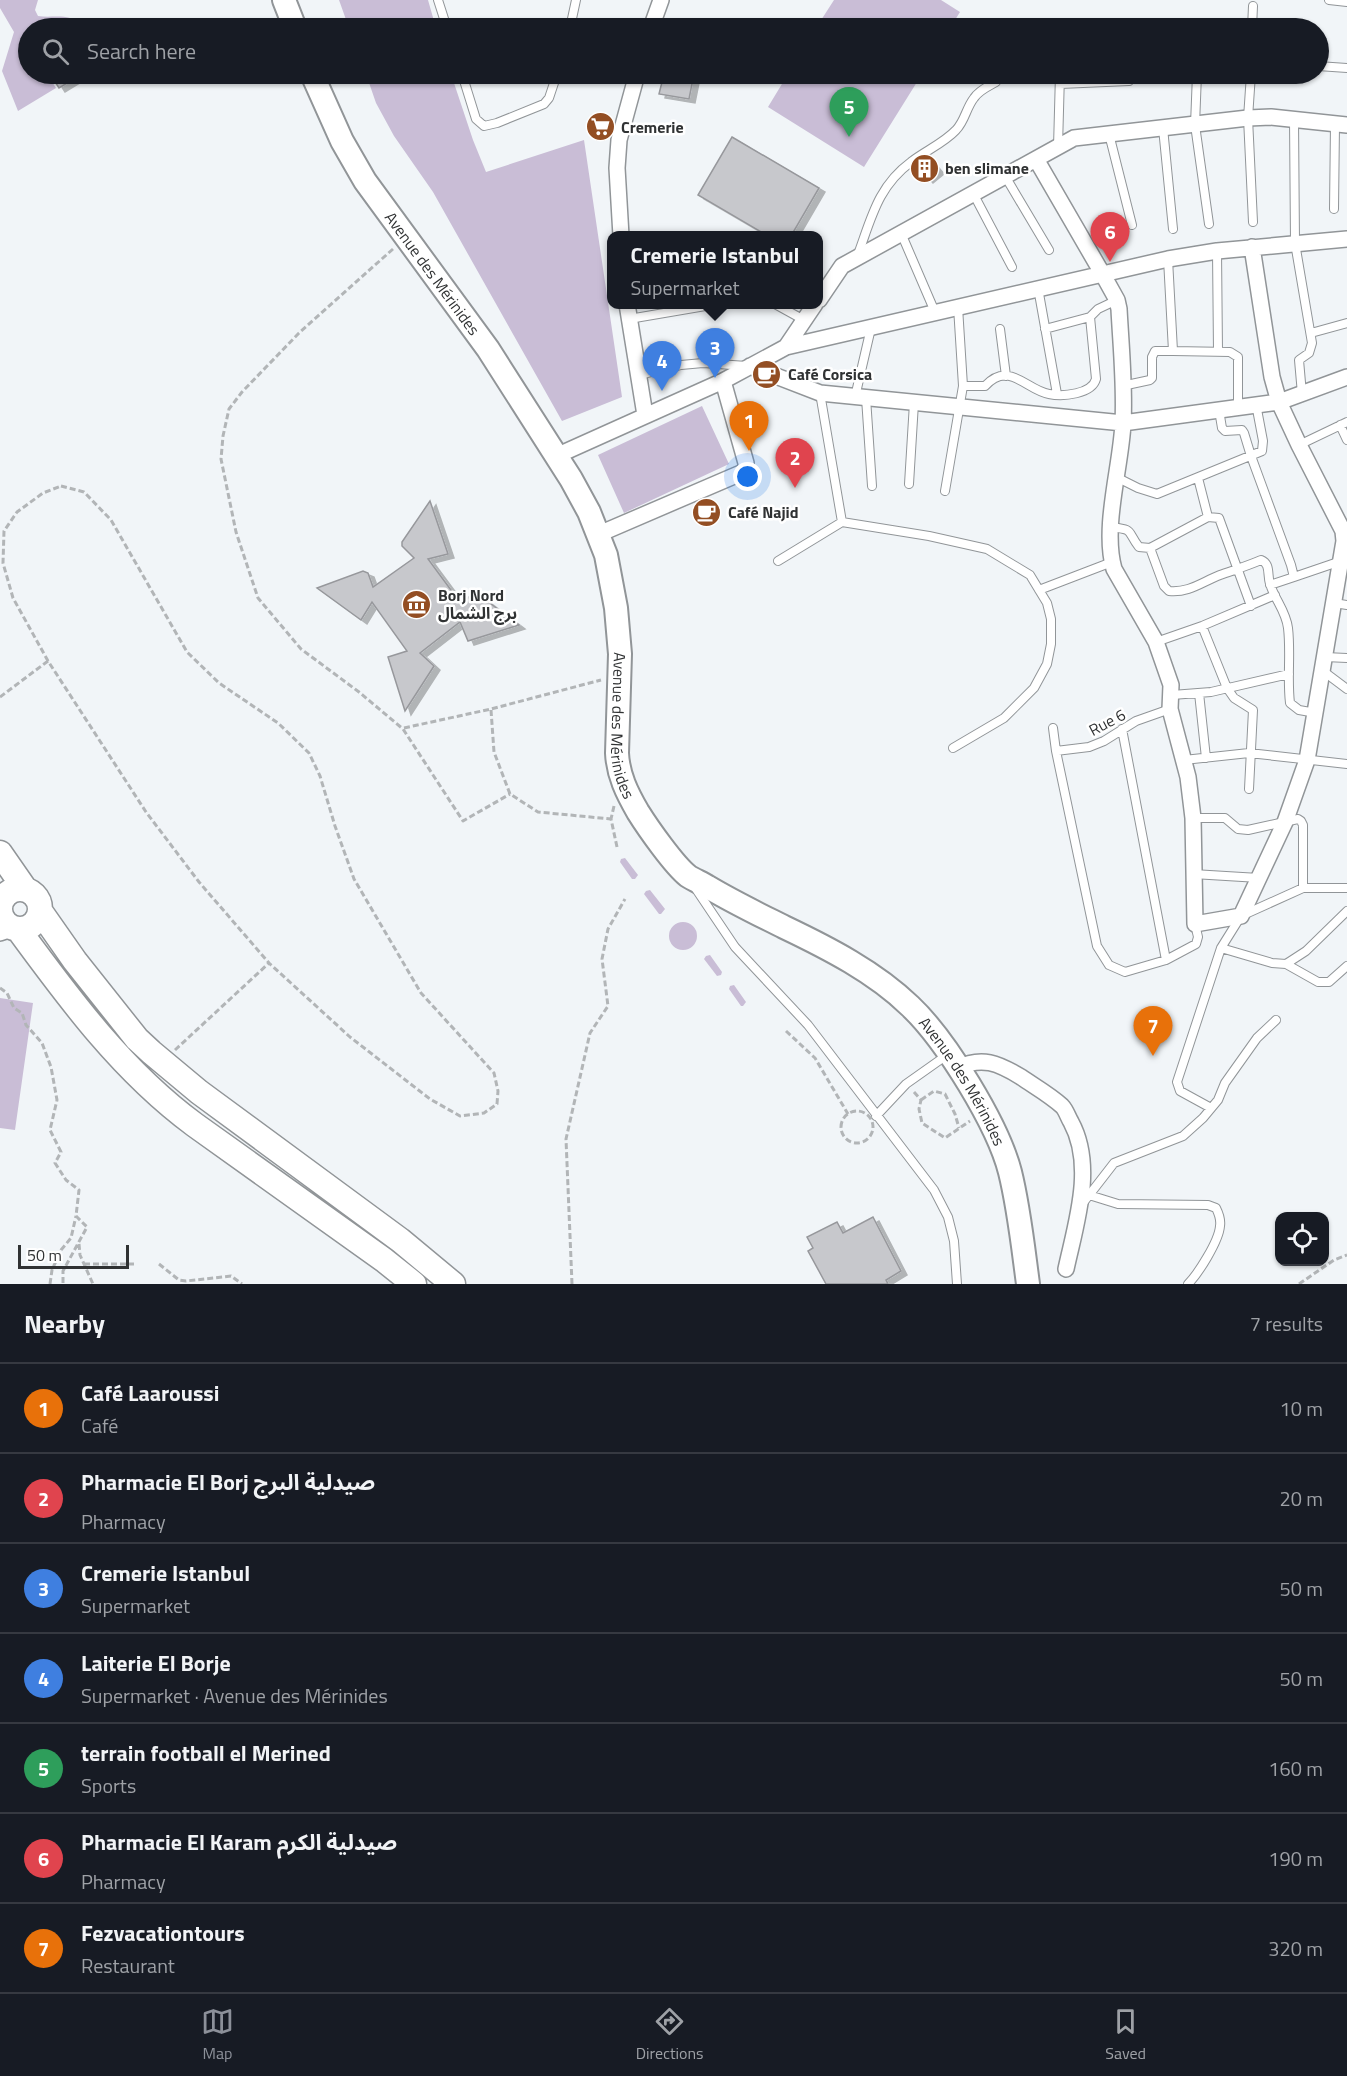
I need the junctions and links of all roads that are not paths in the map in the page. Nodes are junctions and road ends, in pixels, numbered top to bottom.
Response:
1 (284, 0) edge
2 (438, 0) edge
3 (576, 0) edge
4 (661, 0) edge
5 (1329, 0) edge
6 (1347, 2) edge
7 (1252, 6) dead end
8 (291, 18) edge
9 (444, 18) edge
10 (572, 18) edge
11 (655, 18) edge
12 (1252, 18) edge
13 (1329, 67) edge
14 (1347, 68) edge
15 (317, 84) edge
16 (465, 84) edge
17 (554, 84) edge
18 (634, 84) edge
19 (992, 84) edge
20 (1060, 84) edge
21 (1197, 84) edge
22 (1250, 84) edge
23 (1248, 118) junction
24 (1294, 119) junction
25 (1341, 124) edge
26 (1195, 125) junction
27 (1163, 128) junction
28 (1108, 134) junction
29 (1058, 147) junction
30 (1036, 159) junction
31 (1005, 176) junction
32 (973, 194) junction
33 (1334, 209) dead end
34 (1253, 222) dead end
35 (1209, 224) dead end
36 (1132, 225) dead end
37 (1173, 229) dead end
38 (621, 231) edge
39 (901, 233) junction
40 (1347, 239) edge
41 (1295, 243) junction
42 (1252, 247) junction
43 (1049, 250) dead end
44 (1217, 251) junction
45 (856, 258) junction
46 (1168, 259) junction
47 (1012, 267) dead end
48 (1102, 273) junction
49 (1038, 288) junction
50 (823, 294) edge
51 (1117, 300) junction
52 (958, 307) junction
53 (661, 309) edge
54 (784, 309) edge
55 (812, 309) edge
56 (628, 312) edge
57 (935, 312) junction
58 (1090, 317) junction
59 (804, 320) junction
60 (1347, 323) edge
61 (871, 327) junction
62 (1000, 329) dead end
63 (1045, 329) junction
64 (1311, 333) junction
65 (786, 347) junction
66 (1173, 351) junction
67 (1218, 351) junction
68 (750, 366) junction
69 (639, 375) junction
70 (1006, 376) junction
71 (1347, 377) edge
72 (723, 381) junction
73 (963, 386) junction
74 (1122, 386) junction
75 (820, 393) junction
76 (1057, 394) junction
77 (1302, 394) junction
78 (861, 397) junction
79 (1280, 402) junction
80 (914, 403) junction
81 (1256, 404) junction
82 (958, 407) junction
83 (1238, 407) junction
84 (1218, 410) junction
85 (645, 415) junction
86 (1123, 423) junction
87 (1343, 424) edge
88 (1347, 440) edge
89 (1299, 445) junction
90 (556, 456) junction
91 (1251, 456) junction
92 (1116, 477) junction
93 (1198, 477) junction
94 (909, 484) dead end
95 (873, 486) dead end
96 (945, 490) dead end
97 (1342, 514) edge
98 (1208, 517) junction
99 (842, 522) junction
100 (1111, 527) junction
101 (599, 534) junction
102 (1150, 548) junction
103 (778, 561) dead end
104 (1341, 561) junction
105 (1112, 562) junction
106 (1239, 570) junction
107 (1294, 577) junction
108 (1270, 585) junction
109 (1039, 590) junction
110 (1275, 595) junction
111 (1341, 604) edge
112 (1251, 606) junction
113 (1202, 626) junction
114 (1156, 642) junction
115 (1347, 658) edge
116 (1324, 664) junction
117 (1289, 674) junction
118 (1227, 688) junction
119 (1347, 689) edge
120 (1199, 693) junction
121 (1171, 702) junction
122 (1316, 713) junction
123 (1053, 728) dead end
124 (1122, 729) junction
125 (953, 748) dead end
126 (1056, 751) junction
127 (1251, 754) junction
128 (1206, 758) junction
129 (1184, 760) junction
130 (1307, 760) junction
131 (1347, 764) edge
132 (1249, 789) dead end
133 (1193, 818) junction
134 (1285, 822) junction
135 (0, 854) edge
136 (1193, 874) junction
137 (687, 875) junction
138 (1259, 878) junction
139 (1303, 888) junction
140 (1347, 888) edge
141 (25, 890) junction
142 (1, 902) edge
143 (40, 911) junction
144 (1347, 911) edge
145 (1241, 916) junction
146 (1195, 924) junction
147 (11, 930) edge
148 (1221, 948) junction
149 (1166, 960) junction
150 (1286, 964) junction
151 (1347, 966) edge
152 (1276, 1020) dead end
153 (953, 1061) junction
154 (1211, 1108) junction
155 (876, 1116) junction
156 (1089, 1195) junction
157 (1079, 1209) junction
158 (1066, 1269) dead end
159 (414, 1284) edge
160 (453, 1284) edge
161 (957, 1284) edge
162 (1028, 1284) edge
163 (1188, 1284) edge

1 - 8 main road
2 - 9 lane
3 - 10 lane
4 - 11 street
5 - 6 lane
7 - 12 lane
13 - 14 lane
15 - 90 main road, Avenue des Mérinides
16 - 17 lane
18 - 38 street
19 - 45 lane
20 - 29 lane
21 - 26 lane
22 - 23 lane
23 - 24 street
23 - 26 street
23 - 34 lane
24 - 25 street
24 - 41 lane
25 - 33 lane
26 - 27 street
26 - 35 lane
27 - 28 street
27 - 37 lane
28 - 29 street
28 - 36 lane
29 - 30 street
30 - 31 street
30 - 48 street
31 - 32 street
31 - 43 lane
32 - 39 street
32 - 47 lane
39 - 45 street
39 - 57 lane
40 - 41 street
41 - 42 street
41 - 64 lane
42 - 44 street
42 - 79 street
44 - 46 street
44 - 67 lane
45 - 50 street
46 - 48 street
46 - 66 lane
48 - 49 street
48 - 51 street
49 - 52 street
49 - 63 lane
51 - 58 lane
51 - 74 street
52 - 57 street
52 - 73 lane
53 - 56 lane
54 - 59 lane
55 - 59 street
56 - 69 street
57 - 61 street
58 - 63 lane
58 - 76 lane
59 - 65 street
60 - 64 lane
61 - 65 street
61 - 78 lane
62 - 70 lane
63 - 76 lane
64 - 77 lane
65 - 68 street
66 - 67 lane
66 - 74 lane
67 - 83 lane
68 - 69 lane
68 - 72 street
68 - 75 street
69 - 85 street
70 - 73 lane
70 - 76 lane
71 - 77 street
72 - 85 street
72 - 101 street
73 - 82 lane
74 - 86 street
75 - 78 street
75 - 99 lane
77 - 79 street
78 - 80 street
78 - 95 lane
79 - 81 street
79 - 89 street
80 - 82 street
80 - 94 lane
81 - 83 street
81 - 91 lane
82 - 86 street
82 - 96 lane
83 - 84 street
84 - 86 street
84 - 91 lane
85 - 90 street
86 - 92 street
87 - 88 lane
87 - 89 lane
89 - 97 street
90 - 101 main road, Avenue des Mérinides
91 - 93 lane
91 - 107 lane
92 - 93 lane
92 - 100 street
93 - 98 lane
97 - 104 street
98 - 102 lane
98 - 106 lane
99 - 103 lane
99 - 109 lane
100 - 102 lane
100 - 105 street
101 - 137 main road, Avenue des Mérinides
102 - 106 lane
104 - 107 lane
104 - 111 street
105 - 109 lane
105 - 114 street
106 - 108 lane
106 - 112 lane
107 - 108 lane
108 - 110 lane
109 - 125 lane
110 - 112 lane
110 - 117 lane
111 - 116 street
112 - 113 lane
113 - 114 lane
113 - 118 lane
114 - 121 street
115 - 116 lane
116 - 119 lane
116 - 122 street
117 - 118 lane, Rue 6
117 - 122 lane
118 - 120 lane, Rue 6
118 - 127 lane
120 - 121 lane, Rue 6
120 - 128 lane
121 - 124 lane, Rue 6
121 - 129 street
122 - 130 street
123 - 126 lane
124 - 126 lane, Rue 6
124 - 149 lane
126 - 149 lane
127 - 128 lane
127 - 130 lane
127 - 132 lane
128 - 129 lane
129 - 133 street
130 - 131 lane
130 - 134 street
133 - 134 lane
133 - 136 street
134 - 138 street
134 - 139 lane
135 - 141 main road
136 - 138 lane
136 - 146 street
137 - 153 main road, Avenue des Mérinides
137 - 155 lane
138 - 145 street
139 - 140 lane
139 - 145 lane
141 - 142 main road
141 - 143 main road
142 - 147 main road
143 - 147 main road
143 - 160 main road
144 - 150 lane
145 - 146 street
145 - 148 lane
146 - 149 lane
147 - 159 main road
148 - 150 lane
148 - 154 lane
150 - 151 lane
152 - 154 lane
153 - 155 lane
153 - 157 street
153 - 162 main road, Avenue des Mérinides
154 - 156 lane
155 - 161 lane
156 - 157 lane
156 - 163 lane
157 - 158 street

